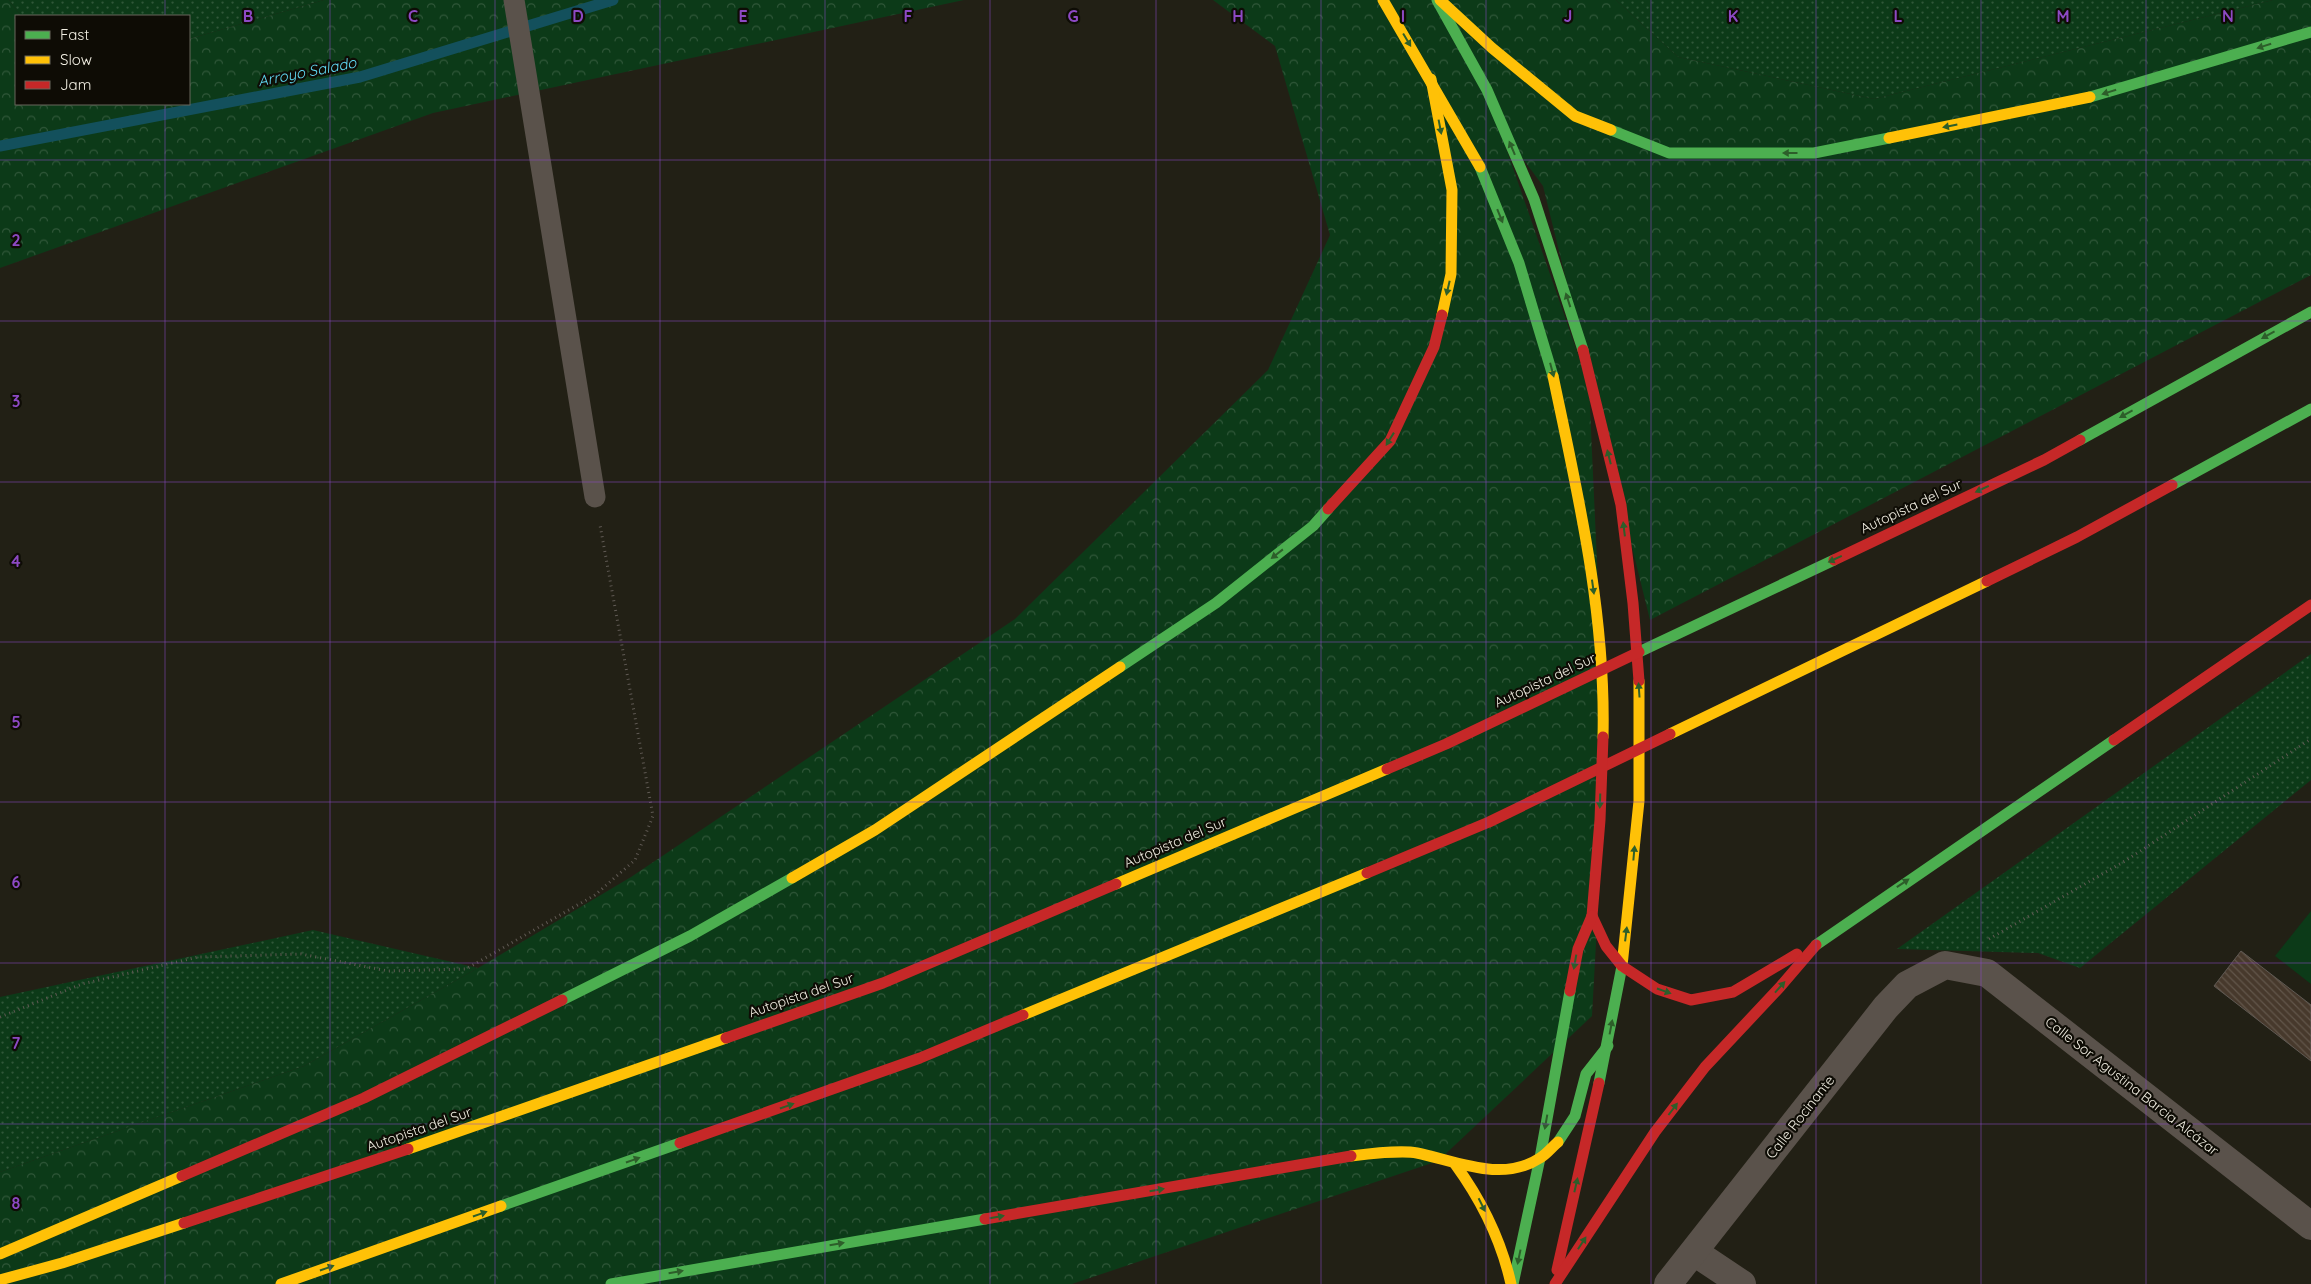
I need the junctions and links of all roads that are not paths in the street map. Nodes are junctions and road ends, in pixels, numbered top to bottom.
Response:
1 (514, 0) edge
2 (1383, 0) edge
3 (1439, 0) edge
4 (2311, 32) edge
5 (1431, 79) junction
6 (2311, 312) edge
7 (2311, 409) edge
8 (595, 497) road end
9 (2311, 605) edge
10 (1592, 916) junction
11 (1818, 942) junction
12 (1945, 965) joint
13 (1622, 966) junction
14 (1608, 1046) junction
15 (1540, 1158) junction
16 (1455, 1164) junction
17 (2311, 1226) edge
18 (1694, 1252) junction
19 (0, 1254) edge
20 (0, 1280) edge
21 (281, 1284) edge
22 (611, 1284) edge
23 (1512, 1284) edge
24 (1554, 1284) edge
25 (1668, 1284) edge
26 (1742, 1284) edge

1 - 8 lane
2 -> 5 main road
4 -> 3 main road
13 -> 3 main road
5 -> 10 main road
5 -> 19 main road
6 -> 20 main road, Autopista del Sur
21 -> 7 main road
11 -> 9 main road
10 - 13 main road
10 -> 15 main road
13 -> 11 main road
24 -> 11 main road
12 - 17 street, Calle Sor Agustina Barcia Alcázar
12 - 18 street, Calle Rocinante
14 -> 13 main road
14 - 15 main road
24 -> 14 main road
15 - 16 main road
15 -> 23 main road
22 -> 16 main road
16 -> 23 main road
18 - 25 street, Calle Rocinante
18 - 26 street

